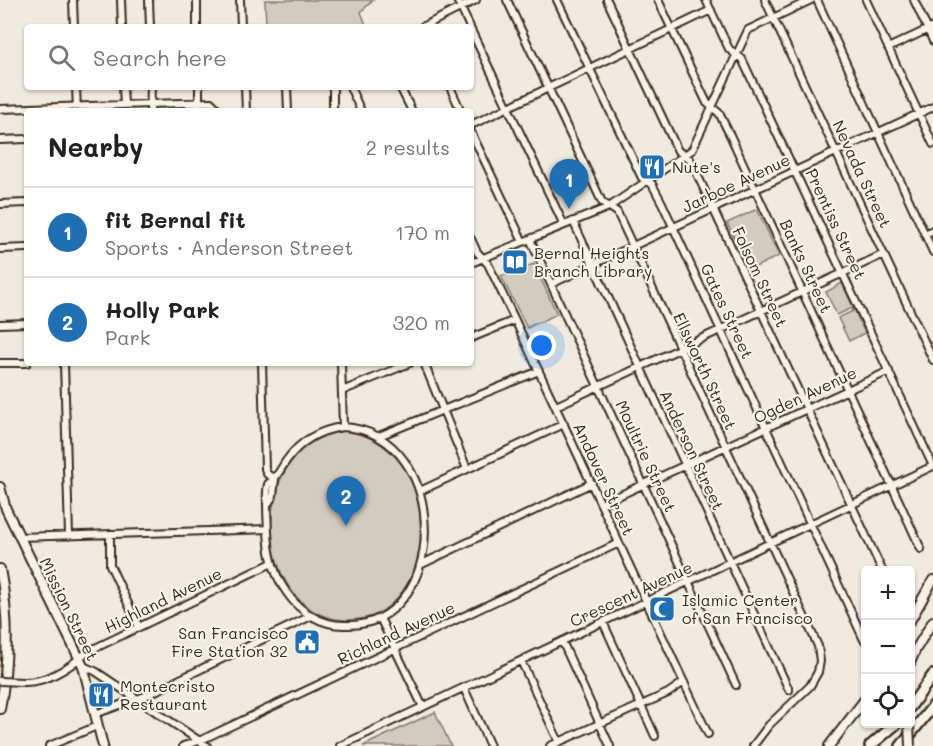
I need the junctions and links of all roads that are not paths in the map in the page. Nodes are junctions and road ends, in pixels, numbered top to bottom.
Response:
1 (73, 0) edge
2 (121, 0) edge
3 (149, 0) edge
4 (196, 0) edge
5 (240, 0) edge
6 (457, 0) edge
7 (476, 0) edge
8 (507, 0) edge
9 (557, 0) edge
10 (607, 0) edge
11 (658, 0) edge
12 (706, 0) edge
13 (765, 0) edge
14 (811, 0) edge
15 (817, 0) edge
16 (866, 0) edge
17 (914, 0) edge
18 (461, 8) junction
19 (711, 10) junction
20 (774, 17) junction
21 (74, 24) edge
22 (122, 24) edge
23 (150, 24) edge
24 (197, 24) edge
25 (241, 24) edge
26 (428, 24) edge
27 (468, 24) edge
28 (930, 28) edge
29 (672, 29) junction
30 (474, 36) edge
31 (933, 41) edge
32 (888, 48) junction
33 (630, 49) junction
34 (736, 54) junction
35 (590, 68) junction
36 (548, 88) junction
37 (76, 90) edge
38 (123, 90) edge
39 (151, 90) edge
40 (199, 90) edge
41 (245, 90) edge
42 (287, 90) edge
43 (333, 90) edge
44 (351, 90) edge
45 (402, 90) edge
46 (451, 90) edge
47 (199, 102) junction
48 (124, 105) junction
49 (150, 107) edge
50 (508, 107) junction
51 (712, 107) junction
52 (933, 107) edge
53 (77, 108) edge
54 (89, 108) edge
55 (197, 108) edge
56 (217, 108) edge
57 (246, 108) edge
58 (288, 108) edge
59 (333, 108) edge
60 (360, 108) edge
61 (410, 108) edge
62 (460, 108) edge
63 (0, 109) edge
64 (24, 109) edge
65 (918, 114) junction
66 (474, 123) edge
67 (879, 133) junction
68 (474, 138) edge
69 (24, 139) edge
70 (0, 140) edge
71 (933, 144) edge
72 (836, 152) junction
73 (684, 155) junction
74 (796, 170) junction
75 (647, 181) junction
76 (755, 189) junction
77 (24, 203) edge
78 (0, 204) edge
79 (609, 207) junction
80 (713, 208) junction
81 (573, 221) junction
82 (564, 225) junction
83 (673, 227) junction
84 (933, 230) edge
85 (925, 234) junction
86 (527, 241) junction
87 (474, 246) edge
88 (632, 246) junction
89 (24, 248) edge
90 (0, 249) edge
91 (933, 252) edge
92 (884, 254) junction
93 (483, 259) junction
94 (474, 262) edge
95 (592, 265) junction
96 (844, 273) junction
97 (551, 284) junction
98 (803, 292) junction
99 (762, 311) junction
100 (515, 320) junction
101 (24, 323) edge
102 (0, 324) edge
103 (721, 330) junction
104 (474, 337) edge
105 (680, 349) junction
106 (933, 360) edge
107 (0, 363) edge
108 (24, 363) edge
109 (64, 366) edge
110 (262, 366) edge
111 (341, 366) edge
112 (403, 366) edge
113 (425, 366) edge
114 (639, 368) junction
115 (539, 371) junction
116 (889, 371) junction
117 (598, 386) junction
118 (848, 390) junction
119 (342, 391) junction
120 (556, 406) junction
121 (807, 409) junction
122 (444, 410) junction
123 (564, 424) junction
124 (343, 427) junction
125 (766, 428) junction
126 (379, 436) junction
127 (725, 447) junction
128 (685, 465) junction
129 (933, 466) edge
130 (467, 469) junction
131 (275, 479) junction
132 (591, 483) junction
133 (644, 484) junction
134 (892, 485) junction
135 (0, 487) edge
136 (420, 491) junction
137 (601, 504) junction
138 (852, 504) junction
139 (811, 524) junction
140 (267, 529) junction
141 (110, 534) junction
142 (69, 536) junction
143 (19, 537) junction
144 (619, 543) junction
145 (770, 543) junction
146 (921, 549) dead end
147 (730, 562) junction
148 (272, 563) junction
149 (420, 565) junction
150 (880, 566) edge
151 (0, 568) edge
152 (933, 580) edge
153 (689, 581) junction
154 (646, 602) junction
155 (311, 616) junction
156 (380, 618) junction
157 (911, 620) edge
158 (933, 621) edge
159 (603, 622) junction
160 (139, 627) junction
161 (861, 633) edge
162 (562, 641) junction
163 (395, 648) junction
164 (915, 651) edge
165 (521, 661) junction
166 (81, 662) junction
167 (933, 675) edge
168 (0, 681) edge
169 (684, 682) junction
170 (736, 685) dead end
171 (464, 688) junction
172 (789, 690) dead end
173 (135, 699) junction
174 (915, 700) edge
175 (640, 704) junction
176 (861, 704) edge
177 (423, 707) junction
178 (0, 709) edge
179 (931, 710) edge
180 (95, 714) junction
181 (599, 723) junction
182 (97, 726) junction
183 (890, 728) edge
184 (892, 728) edge
185 (909, 728) edge
186 (708, 734) dead end
187 (655, 736) dead end
188 (199, 741) junction
189 (559, 742) junction
190 (49, 746) edge
191 (103, 746) edge
192 (183, 746) edge
193 (207, 746) edge
194 (340, 746) edge
195 (490, 746) edge
196 (550, 746) edge
197 (610, 746) edge
198 (753, 746) edge
199 (829, 746) edge
200 (870, 746) edge
201 (878, 746) edge
202 (901, 746) edge
203 (910, 746) edge

1 - 21 street
2 - 22 street
3 - 23 street
4 - 24 street
5 - 25 street
6 - 18 street
7 - 18 street
8 - 36 street, Ellsworth Street
9 - 35 street, Gates Street
10 - 33 street, Folsom Street
11 - 29 street, Banks Street
12 - 19 street, Prentiss Street
13 - 20 street, Nevada Street
14 - 20 street
15 - 67 street
16 - 32 street
17 - 28 street
18 - 26 street
18 - 27 street
19 - 29 street
19 - 34 street, Prentiss Street
20 - 34 street
20 - 72 street, Nevada Street
28 - 31 street
28 - 32 street
29 - 33 street
29 - 51 street, Banks Street
30 - 50 street
32 - 65 street
33 - 35 street
33 - 73 street, Folsom Street
34 - 51 street
34 - 74 street, Prentiss Street
35 - 36 street
35 - 75 street, Gates Street
36 - 50 street
36 - 79 street, Ellsworth Street
37 - 53 street
38 - 48 street
39 - 49 street
40 - 47 street
41 - 57 street
42 - 58 street
43 - 59 street
44 - 60 street
45 - 61 street
46 - 62 street
47 - 49 street
47 - 55 street
47 - 56 street
48 - 49 street
48 - 54 street
50 - 66 street
50 - 82 street
51 - 73 street
51 - 76 street, Banks Street
52 - 65 street, Jarboe Avenue
63 - 64 street
65 - 67 street, Jarboe Avenue
65 - 71 street
67 - 72 street, Jarboe Avenue
67 - 85 street
68 - 86 street, Moultrie Street
69 - 70 street
72 - 74 street, Jarboe Avenue
72 - 92 street, Nevada Street
73 - 75 street
73 - 80 street, Folsom Street
74 - 76 street, Jarboe Avenue
74 - 96 street, Prentiss Street
75 - 79 street
75 - 83 street, Gates Street
76 - 80 street, Jarboe Avenue
76 - 98 street, Banks Street
77 - 78 street
79 - 81 street
79 - 88 street, Ellsworth Street
80 - 83 street, Jarboe Avenue
80 - 99 street, Folsom Street
81 - 82 street
81 - 95 street, Anderson Street
82 - 86 street
83 - 88 street, Jarboe Avenue
83 - 103 street, Gates Street
84 - 85 street
85 - 91 street
86 - 93 street
86 - 97 street, Moultrie Street
87 - 93 street, Andover Street
88 - 95 street, Jarboe Avenue
88 - 105 street, Ellsworth Street
89 - 90 street
92 - 96 street
92 - 106 street, Nevada Street
93 - 94 street
93 - 100 street, Andover Street
95 - 97 street, Jarboe Avenue
95 - 114 street, Anderson Street
96 - 98 street
96 - 116 street, Prentiss Street
97 - 117 street, Moultrie Street
98 - 99 street
98 - 118 street, Banks Street
99 - 103 street
99 - 121 street, Folsom Street
100 - 104 street
100 - 115 street, Andover Street
101 - 102 street
103 - 105 street
103 - 125 street, Gates Street
105 - 114 street
105 - 127 street, Ellsworth Street
107 - 108 street
109 - 142 street
110 - 131 street
111 - 119 street
112 - 119 street
113 - 122 street
114 - 117 street
114 - 128 street, Anderson Street
115 - 120 street, Andover Street
115 - 122 street
116 - 118 street, Ogden Avenue
116 - 129 street, Prentiss Street
117 - 120 street
117 - 133 street, Moultrie Street
118 - 121 street, Ogden Avenue
118 - 134 street, Banks Street
119 - 124 street
120 - 123 street, Andover Street
121 - 125 street, Ogden Avenue
121 - 138 street, Folsom Street
122 - 126 street
122 - 130 street
123 - 130 street
123 - 132 street, Andover Street
124 - 126 street
124 - 131 street
125 - 127 street, Ogden Avenue
125 - 139 street, Gates Street
126 - 136 street
127 - 128 street, Ogden Avenue
127 - 145 street, Ellsworth Street
128 - 133 street, Ogden Avenue
128 - 147 street, Anderson Street
129 - 134 street, Crescent Avenue
130 - 136 street
131 - 140 street
132 - 137 street, Andover Street
132 - 149 street
133 - 137 street, Ogden Avenue
133 - 153 street, Moultrie Street
134 - 138 street, Crescent Avenue
134 - 146 street, Banks Street
135 - 143 main road, Mission Street
136 - 149 street
137 - 144 street, Andover Street
138 - 139 street, Crescent Avenue
138 - 150 street, Folsom Street
139 - 145 street, Crescent Avenue
139 - 161 street, Gates Street
140 - 141 street
140 - 148 street
141 - 142 street
141 - 160 street
142 - 143 street
143 - 166 main road, Mission Street
144 - 154 street, Andover Street
144 - 163 street, Richland Avenue
145 - 147 street, Crescent Avenue
145 - 198 street, Ellsworth Street
147 - 153 street, Crescent Avenue
147 - 172 street, Anderson Street
148 - 155 street
148 - 160 street, Highland Avenue
149 - 156 street
151 - 178 main road
152 - 157 main road
153 - 154 street, Crescent Avenue
153 - 170 street, Moultrie Street
154 - 159 street, Crescent Avenue
154 - 169 street, Andover Street
155 - 156 street
155 - 173 street
156 - 163 street
158 - 164 main road
159 - 162 street, Crescent Avenue
159 - 175 street
160 - 166 street, Highland Avenue
162 - 165 street, Crescent Avenue
162 - 181 street
163 - 177 street
163 - 188 street, Richland Avenue
165 - 171 street, Crescent Avenue
165 - 189 street
166 - 168 street, Highland Avenue, bridge
166 - 173 street
166 - 180 main road, Mission Street
167 - 174 highway
169 - 175 street
169 - 186 street, Andover Street
171 - 177 street, Crescent Avenue
171 - 195 street
173 - 180 street
173 - 188 street
175 - 181 street
175 - 187 street
176 - 199 main road
177 - 194 street, Crescent Avenue
179 - 202 highway
180 - 182 main road, Mission Street
181 - 189 street
181 - 197 street
182 - 190 street
182 - 191 main road, Mission Street
183 - 200 highway
184 - 201 highway
185 - 203 main road, bridge
188 - 192 street, Richland Avenue
188 - 193 street
189 - 196 street

